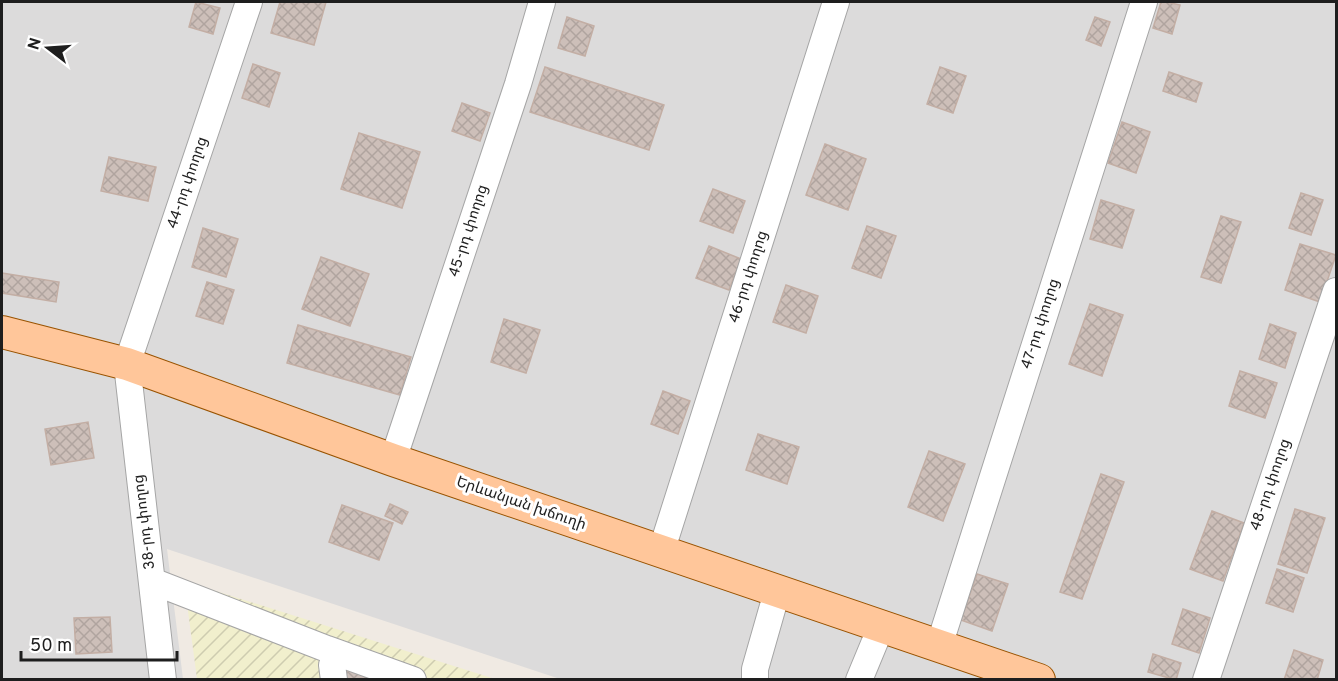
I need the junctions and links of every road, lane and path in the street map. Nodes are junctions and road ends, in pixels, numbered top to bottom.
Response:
1 (249, 2) edge
2 (542, 2) edge
3 (836, 2) edge
4 (1144, 2) edge
5 (1336, 291) edge
6 (2, 332) edge
7 (127, 364) junction
8 (393, 460) junction
9 (662, 552) junction
10 (152, 581) junction
11 (777, 592) junction
12 (881, 627) junction
13 (939, 646) junction
14 (338, 653) junction
15 (163, 680) edge
16 (334, 680) edge
17 (413, 680) edge
18 (756, 680) edge
19 (859, 680) edge
20 (1039, 680) edge
21 (1206, 680) edge

1 - 7 street, 44-րդ փողոց
2 - 8 street, 45-րդ փողոց
3 - 9 street, 46-րդ փողոց
4 - 13 street, 47-րդ փողոց
5 - 21 street, 48-րդ փողոց
6 - 7 main road, Երևանյան խճուղի
7 - 8 main road, Երևանյան խճուղի
7 - 10 street, 38-րդ փողոց
8 - 9 main road, Երևանյան խճուղի
9 - 11 main road, Երևանյան խճուղի
10 - 14 street
10 - 15 street, 38-րդ փողոց
11 - 12 main road, Երևանյան խճուղի
11 - 18 street
12 - 13 main road, Երևանյան խճուղի
12 - 19 street
13 - 20 main road, Երևանյան խճուղի
14 - 16 street
14 - 17 street

